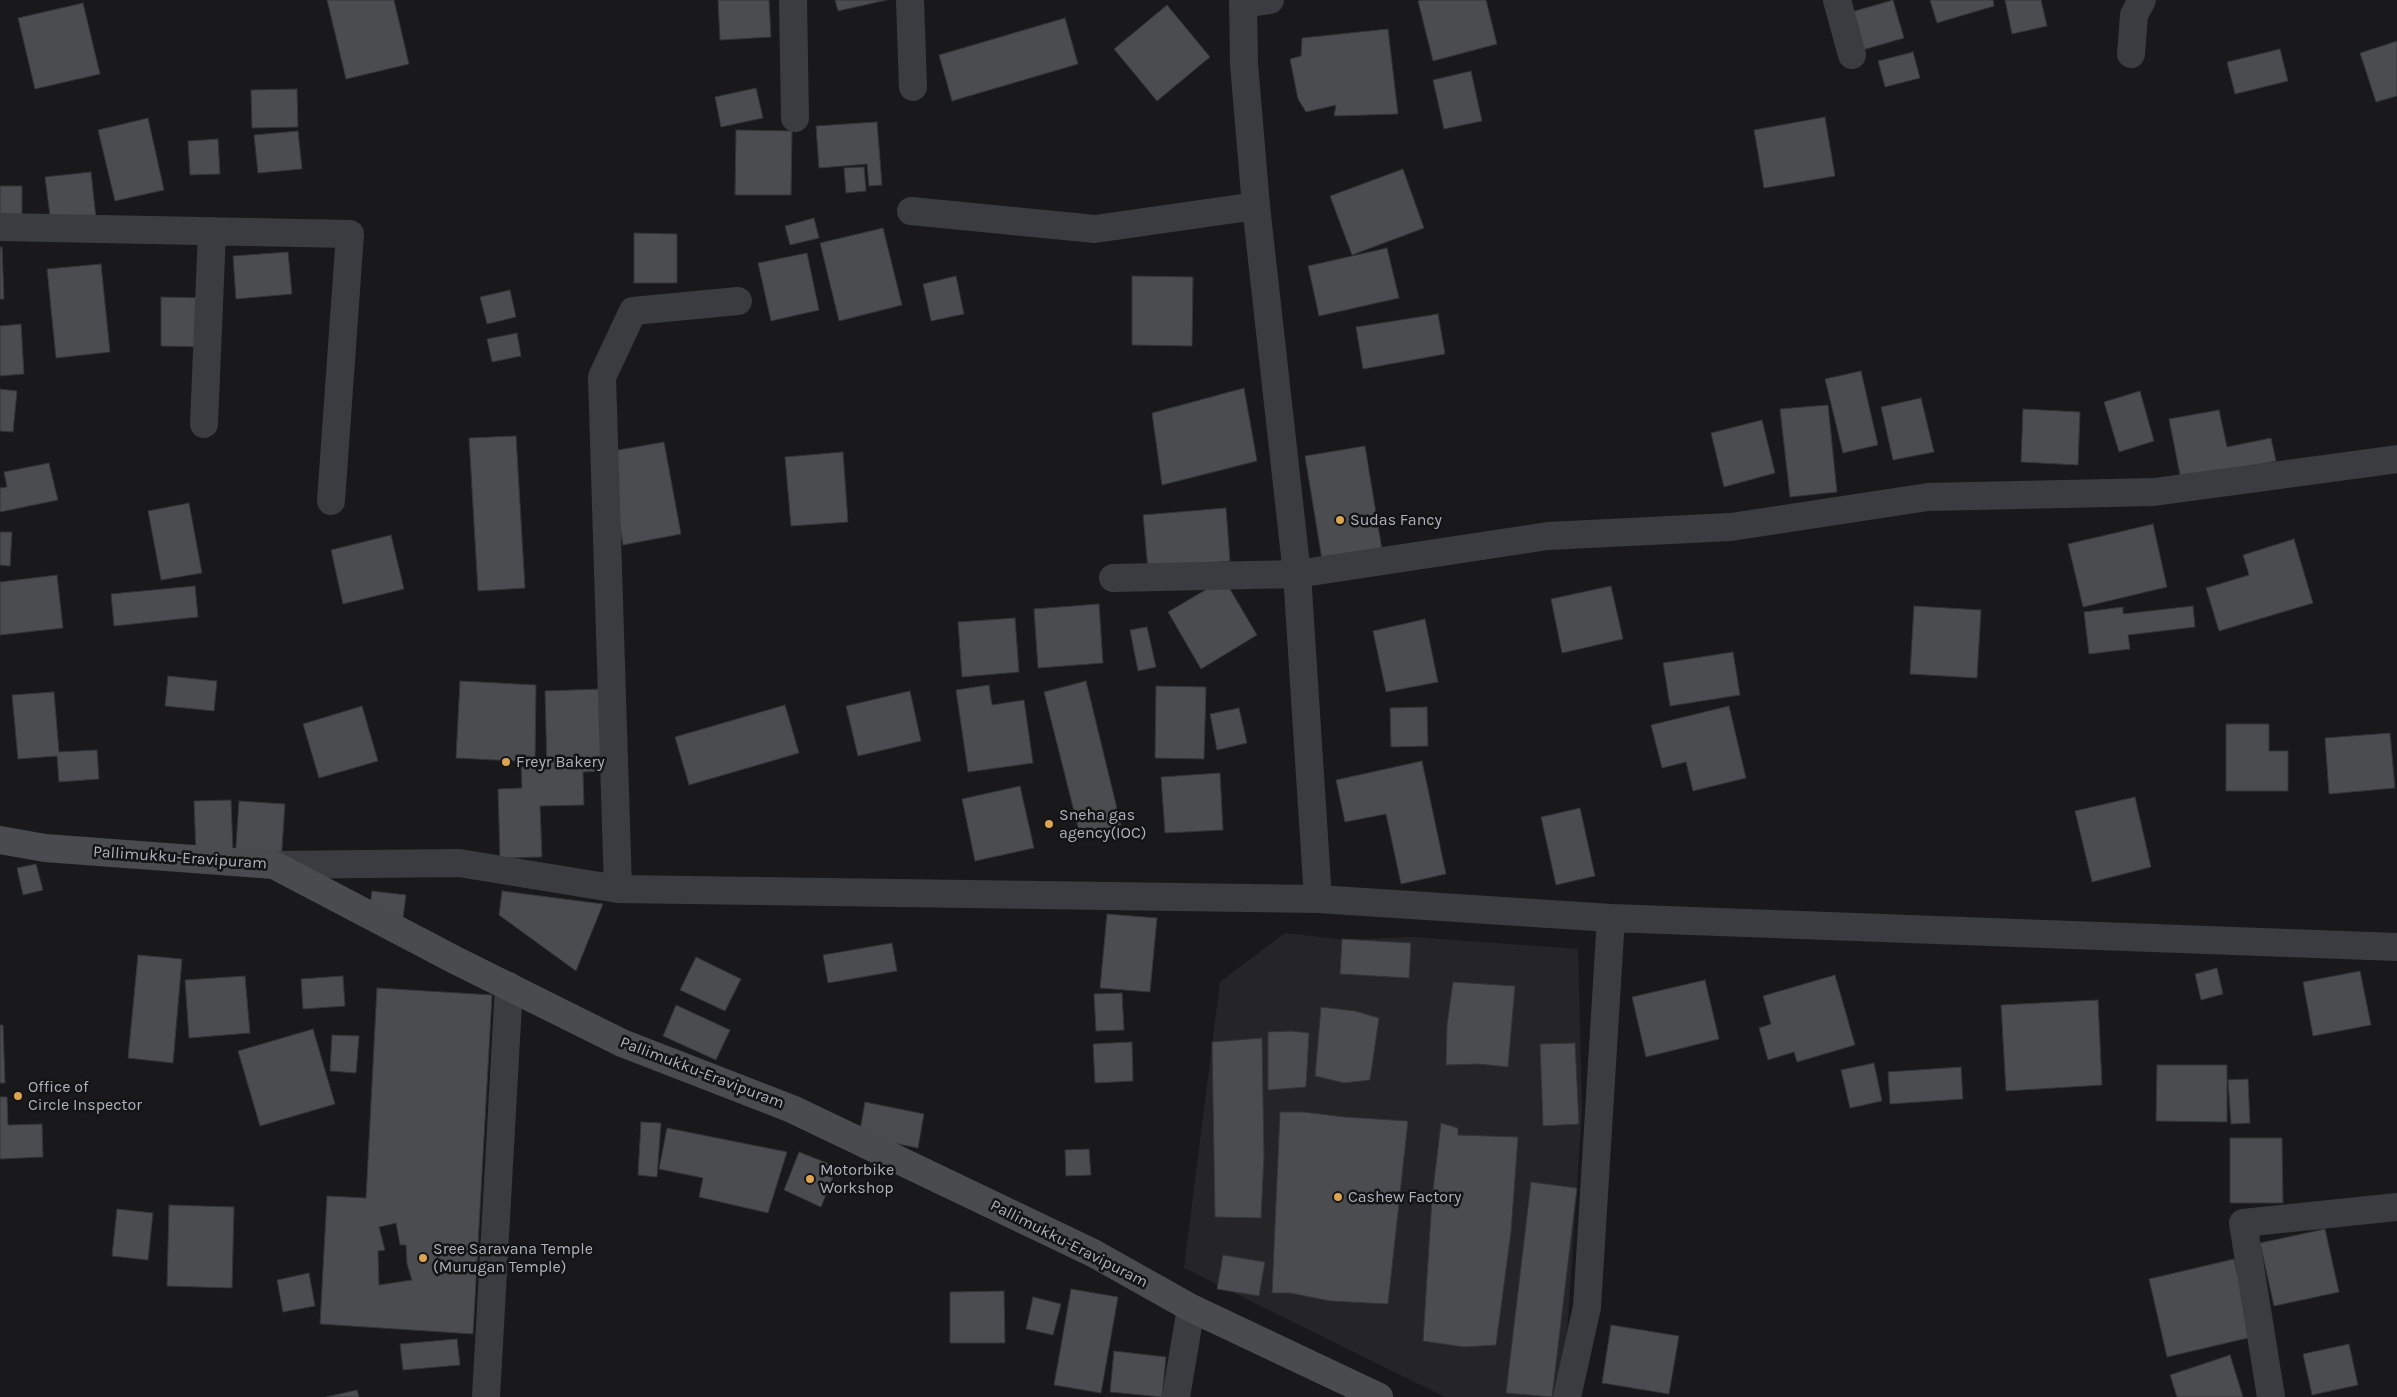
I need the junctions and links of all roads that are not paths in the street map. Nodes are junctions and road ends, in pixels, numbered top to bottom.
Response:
1 (793, 0) edge
2 (910, 0) edge
3 (1270, 0) edge
4 (1837, 0) edge
5 (2142, 0) edge
6 (1243, 2) edge
7 (2131, 54) dead end
8 (1852, 55) dead end
9 (913, 87) dead end
10 (795, 118) dead end
11 (1256, 206) junction
12 (911, 211) dead end
13 (0, 227) edge
14 (212, 231) junction
15 (738, 301) dead end
16 (204, 424) dead end
17 (2397, 459) edge
18 (331, 501) dead end
19 (1297, 574) junction
20 (1113, 578) dead end
21 (0, 840) edge
22 (274, 865) junction
23 (618, 889) junction
24 (1318, 899) junction
25 (1611, 918) junction
26 (2397, 947) edge
27 (509, 986) junction
28 (2397, 1207) edge
29 (1191, 1308) junction
30 (486, 1397) edge
31 (1176, 1397) edge
32 (1379, 1397) edge
33 (1567, 1397) edge
34 (2271, 1397) edge

1 - 10 street
2 - 9 street
3 - 6 street
4 - 8 street
5 - 7 street
6 - 11 street
11 - 12 street
11 - 19 street
13 - 14 street
14 - 16 street
14 - 18 street
15 - 23 street
17 - 19 street
19 - 20 street
19 - 24 street
21 - 22 main road, Pallimukku-Eravipuram
22 - 23 street
22 - 27 main road, Pallimukku-Eravipuram
23 - 24 street
24 - 25 street
25 - 26 street
25 - 33 street
27 - 29 main road, Pallimukku-Eravipuram
27 - 30 street
28 - 34 street
29 - 31 street
29 - 32 main road, Pallimukku-Eravipuram

